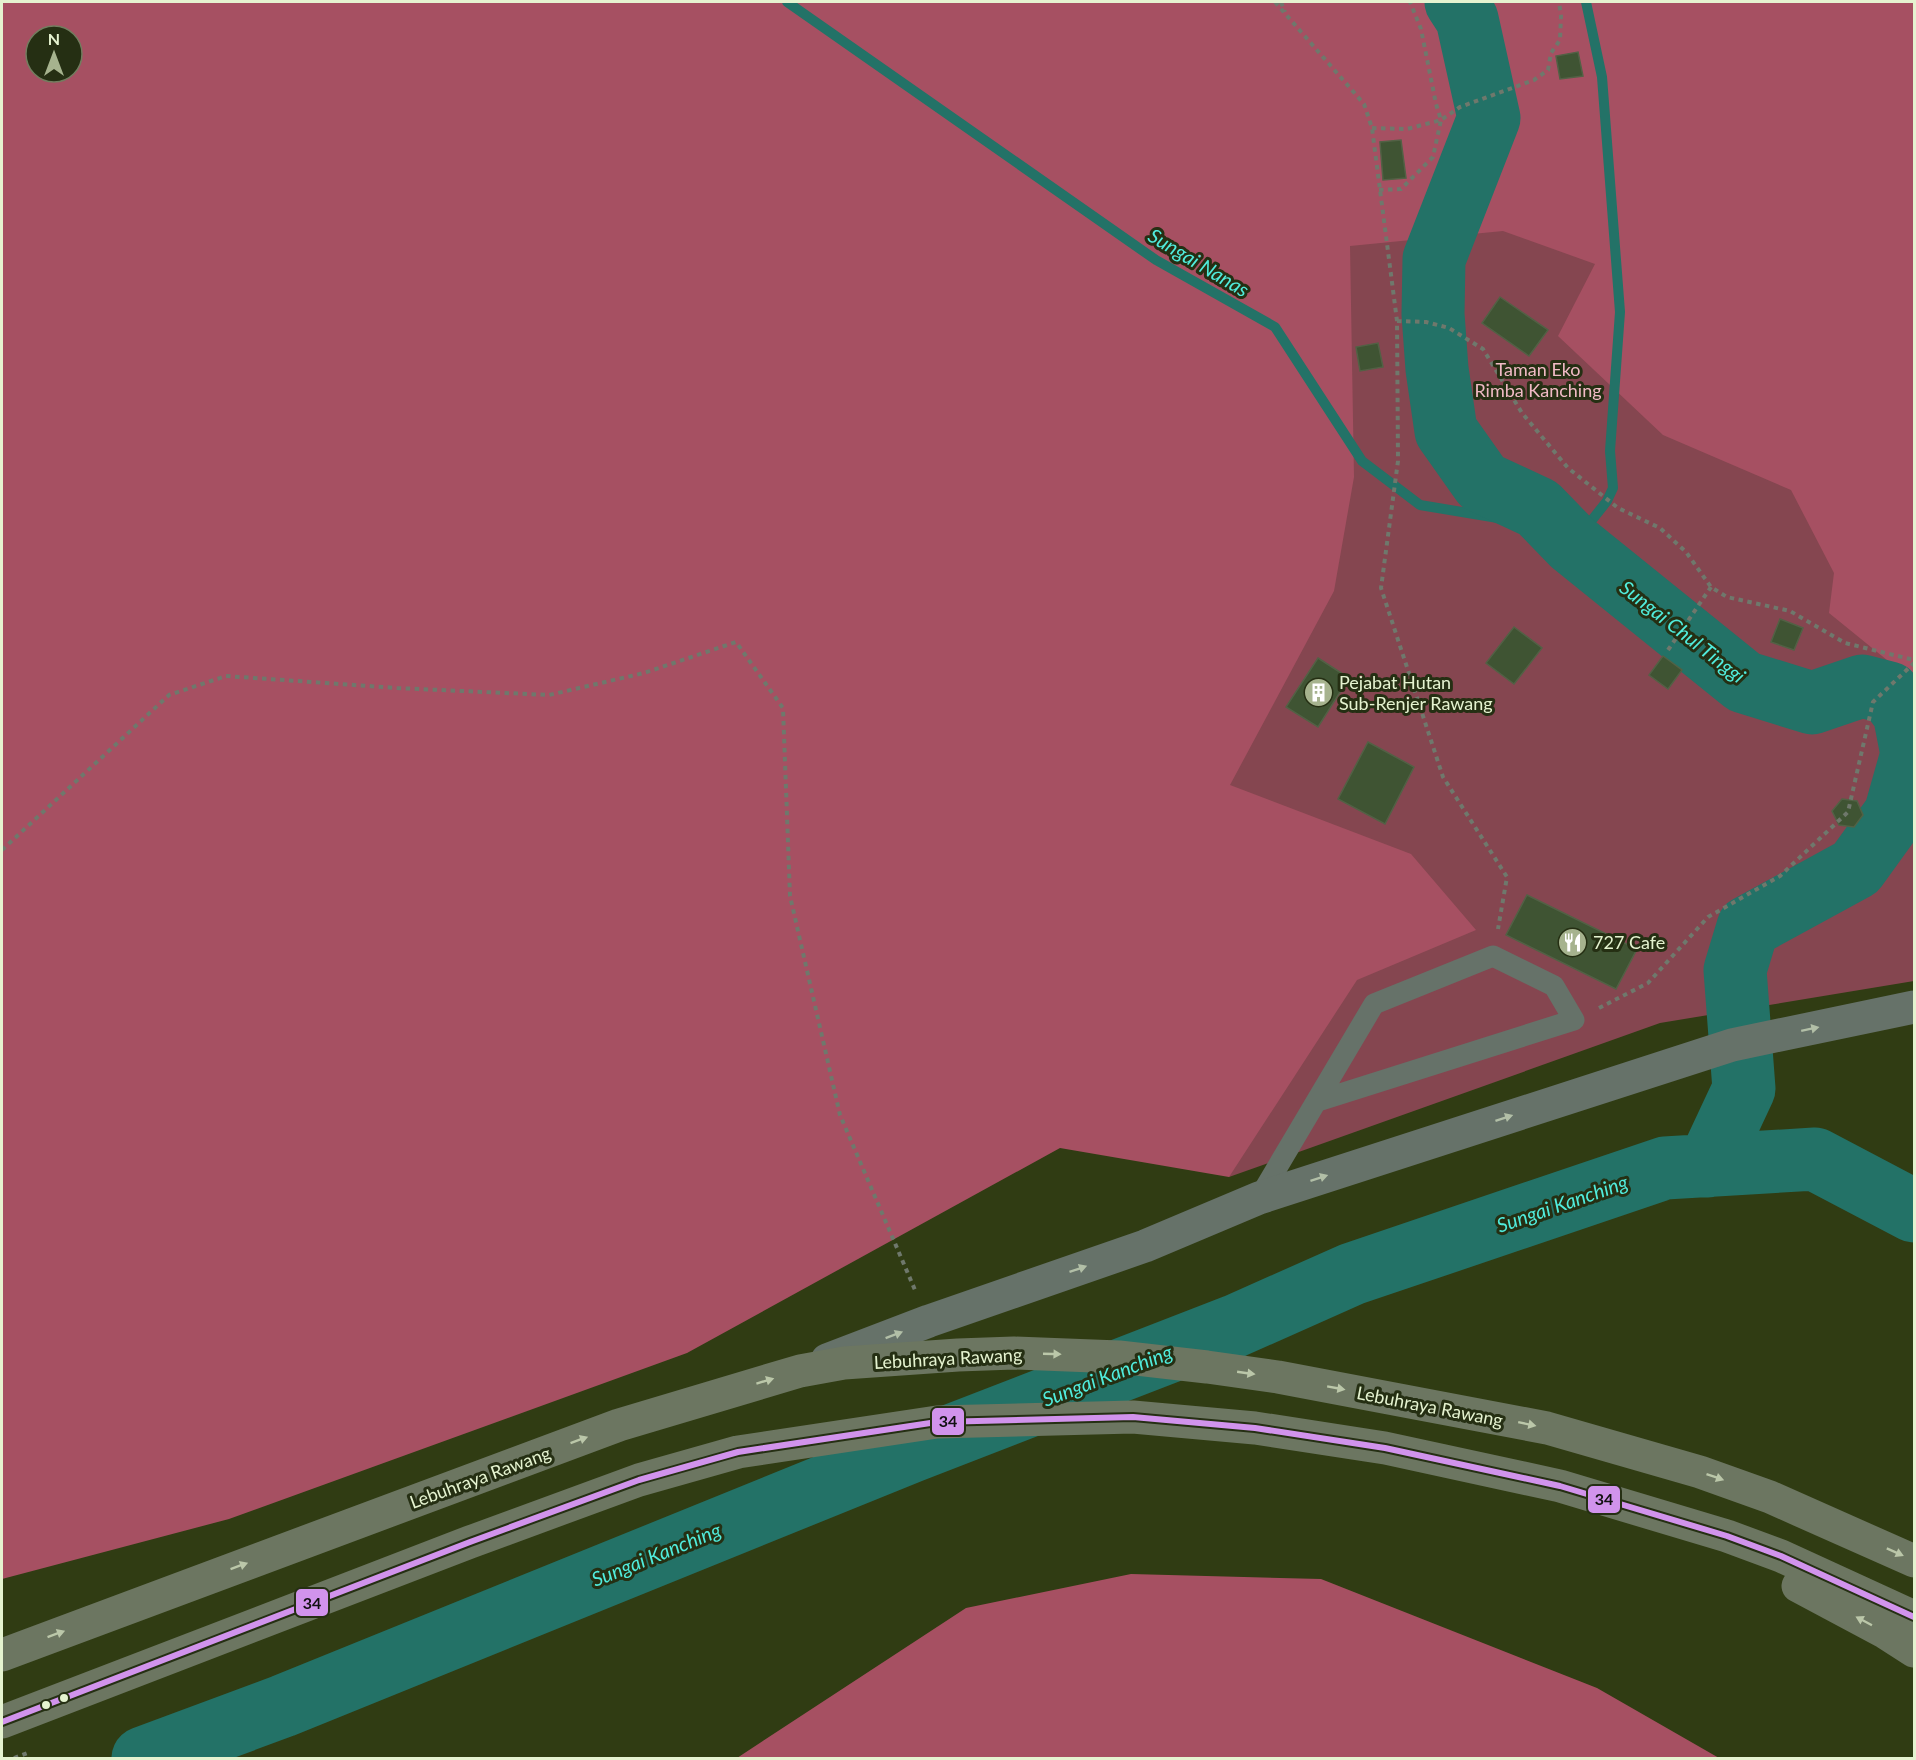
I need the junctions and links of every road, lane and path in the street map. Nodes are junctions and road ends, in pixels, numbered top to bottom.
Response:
1 (1275, 2) edge
2 (1281, 2) edge
3 (1410, 2) edge
4 (1559, 2) edge
5 (1288, 18) junction
6 (1441, 120) junction
7 (1372, 128) junction
8 (1379, 190) junction
9 (1397, 321) junction
10 (1711, 587) junction
11 (1668, 650) dead end
12 (1914, 662) edge
13 (2, 850) edge
14 (1493, 956) junction
15 (1914, 1007) edge
16 (1574, 1020) junction
17 (1318, 1101) junction
18 (1259, 1197) junction
19 (929, 1321) junction
20 (800, 1371) junction
21 (1637, 1508) junction
22 (1914, 1561) edge
23 (1914, 1617) edge
24 (1914, 1651) edge
25 (2, 1655) edge
26 (2, 1722) edge

1 - 5 path
2 - 5 path
3 - 6 path
4 - 6 path
5 - 7 path
6 - 7 path
6 - 8 path
7 - 8 path
8 - 9 path
9 - 10 path
9 - 14 path
10 - 11 path
10 - 12 path
12 - 16 path
13 - 19 path
14 - 16 lane
14 - 17 lane
18 -> 15 street
16 - 17 lane
17 - 18 lane
19 -> 18 street
20 -> 19 street
20 -> 22 highway, Lebuhraya Rawang
25 -> 20 highway, Lebuhraya Rawang
21 - 23 highway
24 -> 21 highway
21 - 26 highway

